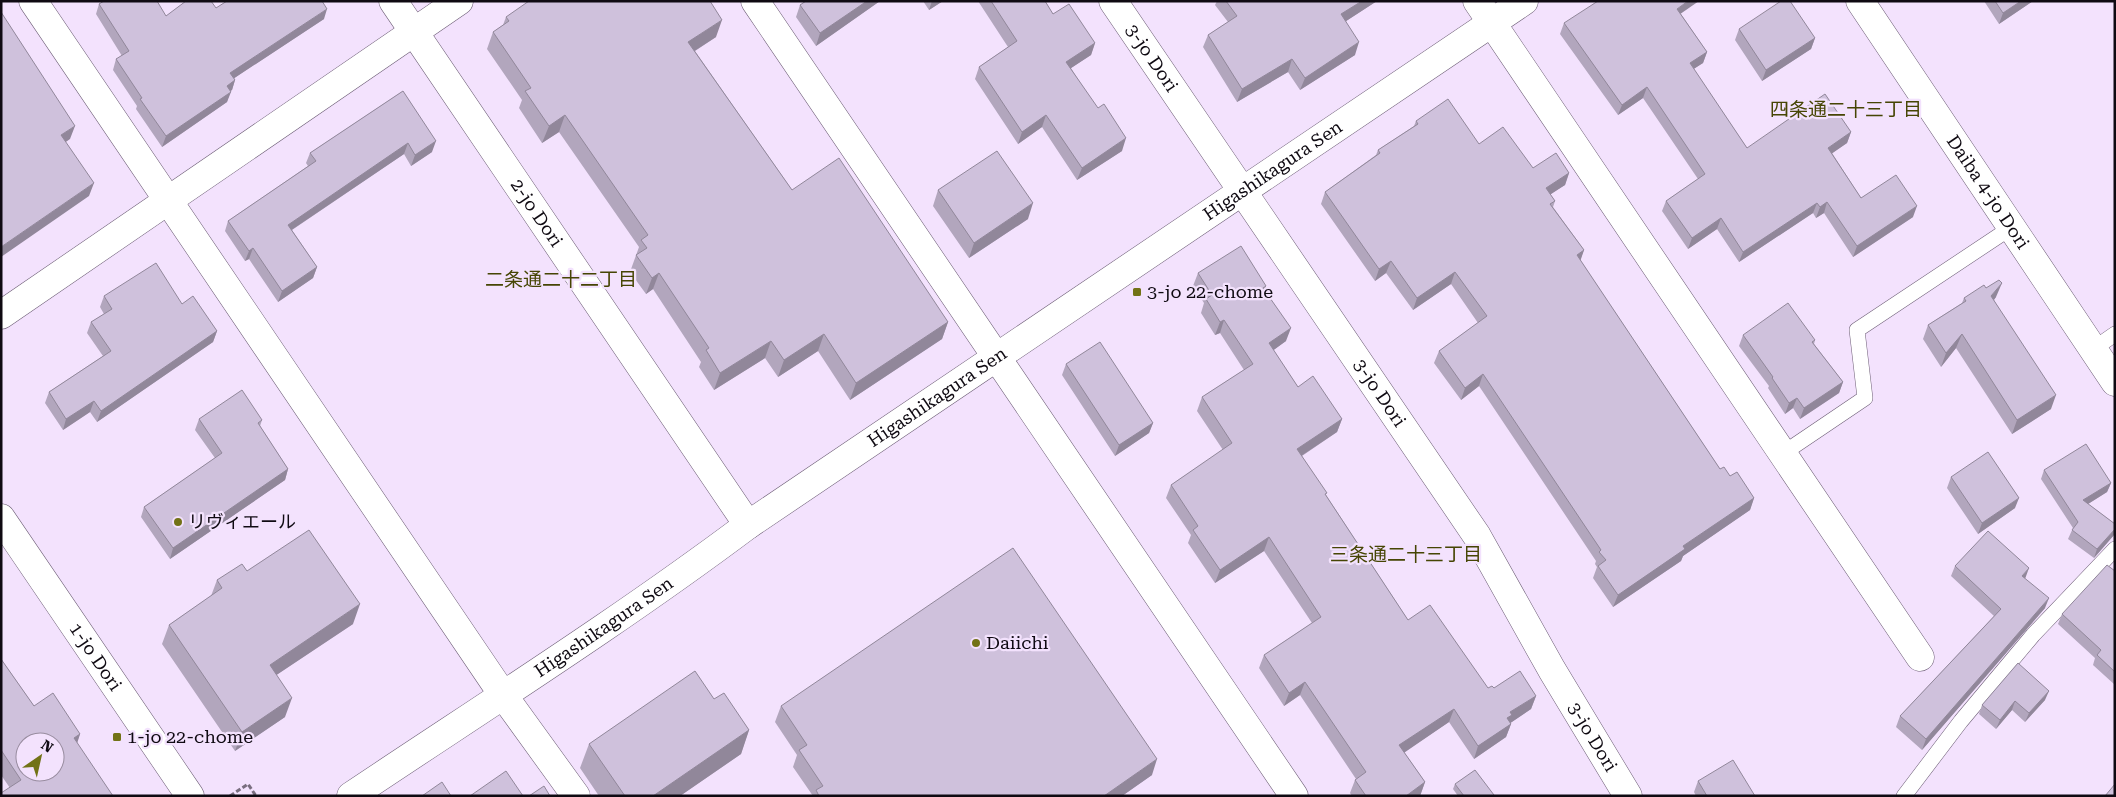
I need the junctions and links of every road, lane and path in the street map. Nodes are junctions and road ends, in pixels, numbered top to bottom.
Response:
1 (33, 1) edge
2 (392, 1) edge
3 (459, 1) edge
4 (755, 1) edge
5 (1113, 1) edge
6 (1524, 1) edge
7 (1860, 1) edge
8 (1484, 12) edge
9 (413, 32) junction
10 (1242, 192) junction
11 (169, 201) junction
12 (2012, 227) junction
13 (1, 315) edge
14 (2115, 334) edge
15 (2092, 350) junction
16 (998, 357) junction
17 (2115, 382) edge
18 (1782, 454) junction
19 (1, 518) edge
20 (748, 525) junction
21 (2115, 549) edge
22 (1920, 657) dead end
23 (504, 695) junction
24 (190, 796) edge
25 (230, 796) edge
26 (256, 796) edge
27 (351, 796) edge
28 (576, 796) edge
29 (1294, 796) edge
30 (1628, 796) edge
31 (1904, 796) edge

1 - 11 street
2 - 9 street, 2-jo Dori
3 - 9 street
4 - 16 street
5 - 10 street, 3-jo Dori
6 - 8 street, Higashikagura Sen
7 - 12 street, Daiba 4-jo Dori
8 - 10 street, Higashikagura Sen
8 - 18 street
9 - 11 street
9 - 20 street, 2-jo Dori
10 - 16 street, Higashikagura Sen
10 - 30 street, 3-jo Dori
11 - 13 street
11 - 23 street
12 - 15 street, Daiba 4-jo Dori
12 - 18 lane
14 - 15 lane
15 - 17 street, Daiba 4-jo Dori
16 - 20 street, Higashikagura Sen
16 - 29 street
18 - 22 street
19 - 24 street, 1-jo Dori
20 - 23 street, Higashikagura Sen
21 - 31 lane
23 - 27 street, Higashikagura Sen
23 - 28 street
25 - 26 path

